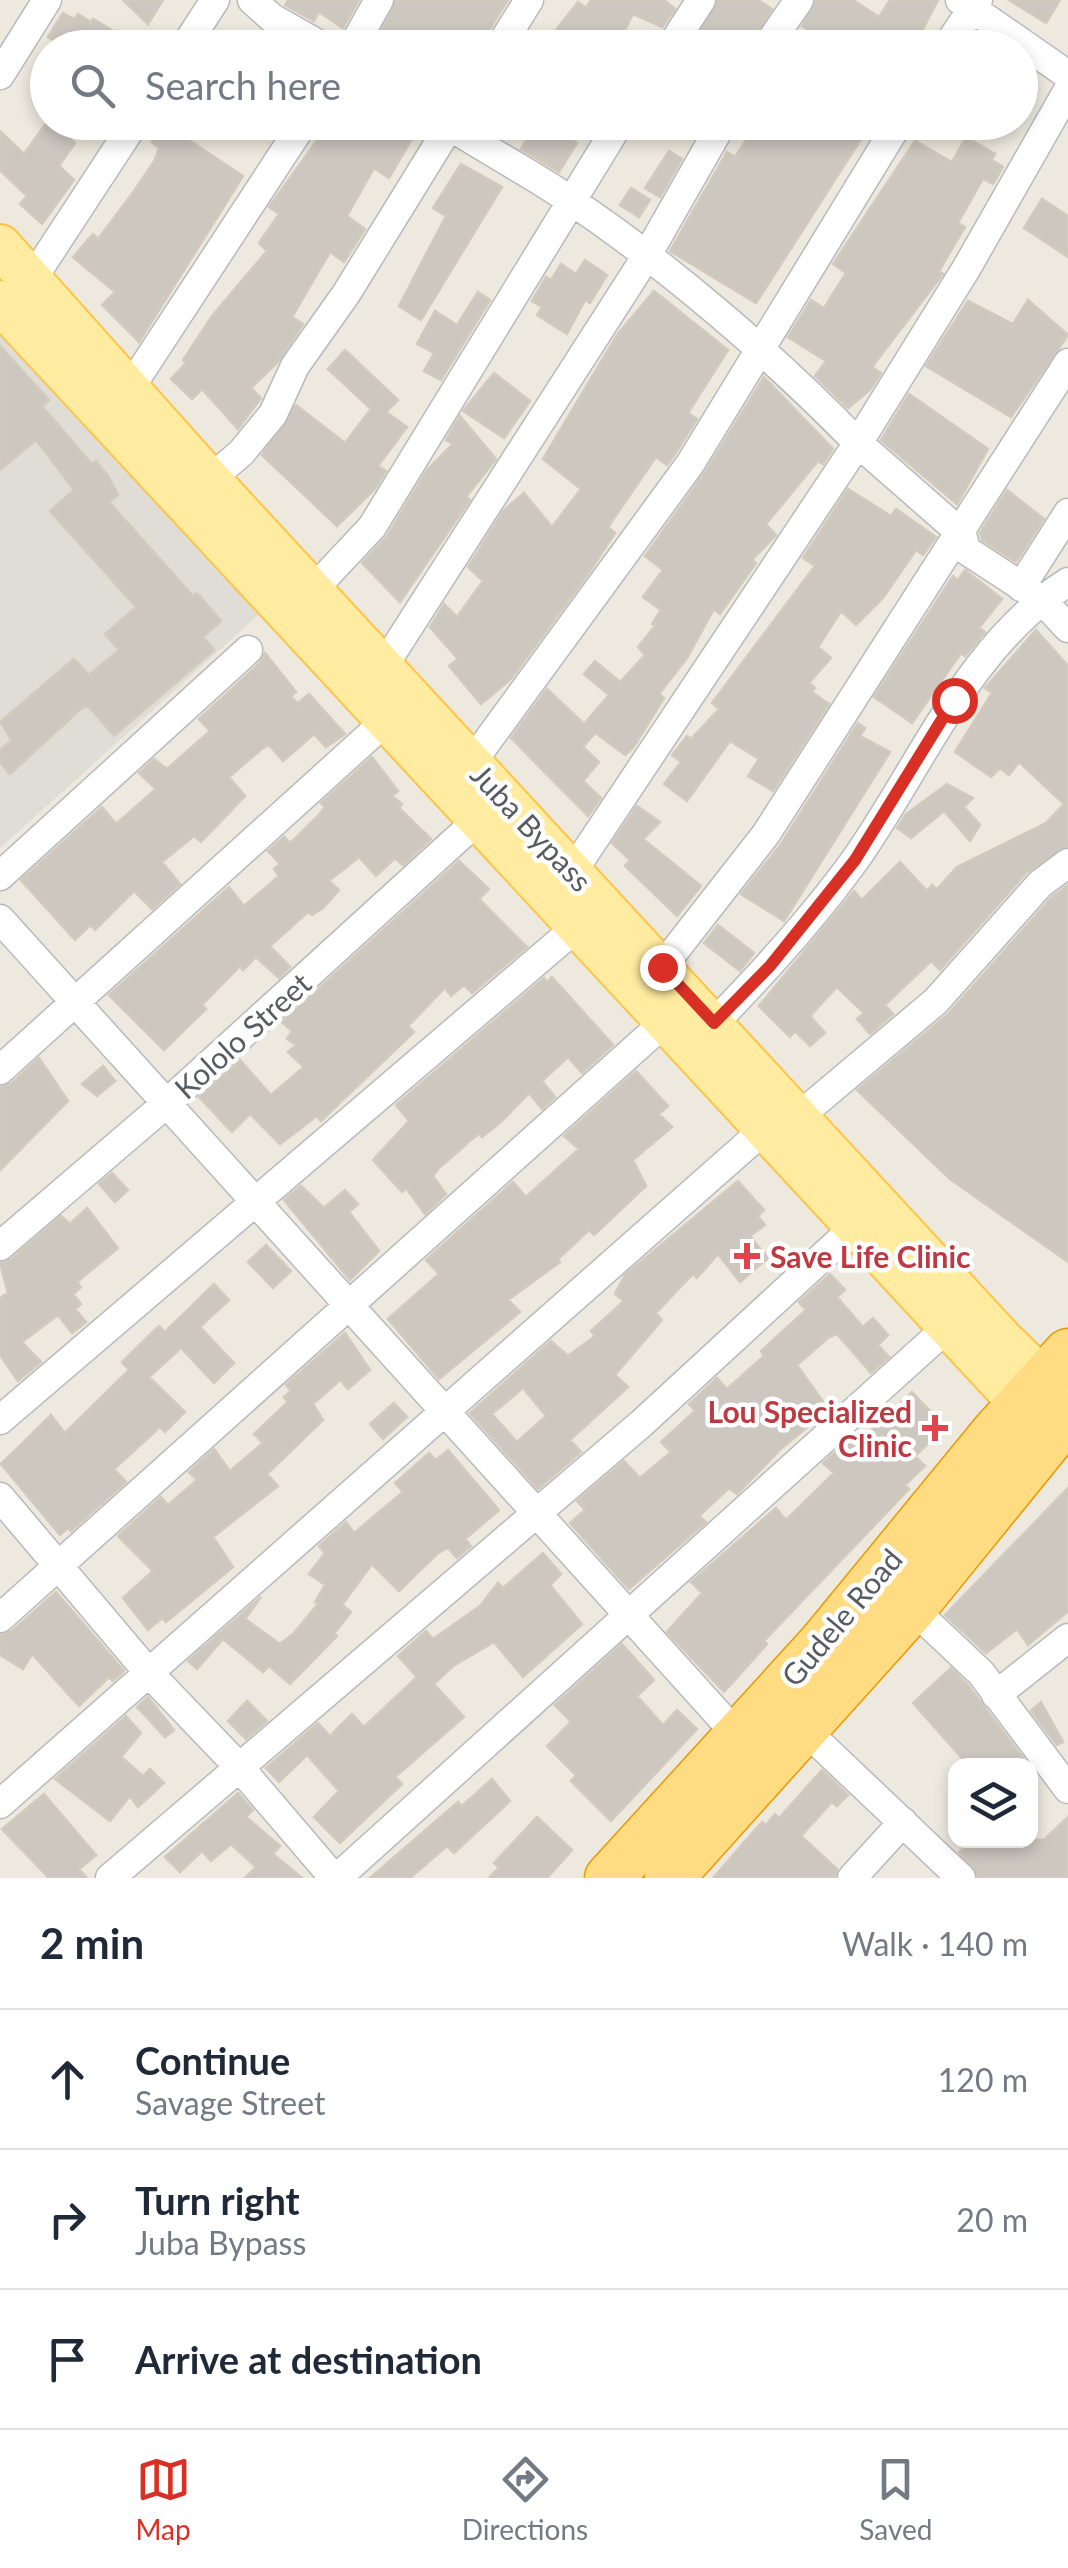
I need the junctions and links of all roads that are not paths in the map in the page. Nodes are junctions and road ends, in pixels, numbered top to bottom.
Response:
1 (47, 0) edge
2 (215, 0) edge
3 (252, 0) edge
4 (379, 0) edge
5 (530, 0) edge
6 (701, 0) edge
7 (800, 0) edge
8 (970, 3) edge
9 (196, 30) edge
10 (293, 30) edge
11 (362, 30) edge
12 (511, 30) edge
13 (682, 30) edge
14 (779, 30) edge
15 (956, 30) edge
16 (1006, 30) edge
17 (1038, 54) edge
18 (0, 75) edge
19 (1068, 76) edge
20 (1068, 90) edge
21 (122, 140) edge
22 (292, 140) edge
23 (438, 140) edge
24 (474, 140) edge
25 (608, 140) edge
26 (713, 140) edge
27 (887, 140) edge
28 (569, 199) junction
29 (0, 246) edge
30 (646, 257) junction
31 (16, 292) edge
32 (757, 348) junction
33 (1068, 363) edge
34 (128, 391) junction
35 (858, 443) junction
36 (209, 480) junction
37 (1068, 513) edge
38 (962, 534) junction
39 (1068, 582) edge
40 (312, 591) junction
41 (1031, 593) junction
42 (1068, 628) edge
43 (248, 650) dead end
44 (382, 666) junction
45 (387, 720) junction
46 (472, 762) junction
47 (479, 819) junction
48 (1068, 862) edge
49 (573, 871) junction
50 (0, 876) edge
51 (0, 918) edge
52 (578, 926) junction
53 (662, 967) junction
54 (76, 1003) junction
55 (666, 1020) junction
56 (714, 1023) junction
57 (0, 1070) edge
58 (166, 1103) junction
59 (781, 1123) junction
60 (256, 1202) junction
61 (856, 1226) junction
62 (0, 1246) edge
63 (349, 1305) junction
64 (949, 1326) junction
65 (1056, 1394) edge
66 (445, 1412) junction
67 (0, 1420) edge
68 (0, 1496) edge
69 (537, 1514) junction
70 (60, 1566) junction
71 (912, 1608) junction
72 (628, 1615) junction
73 (0, 1618) edge
74 (1068, 1638) edge
75 (148, 1672) junction
76 (996, 1695) junction
77 (804, 1730) junction
78 (738, 1736) junction
79 (240, 1768) junction
80 (1067, 1787) edge
81 (0, 1804) edge
82 (903, 1822) junction
83 (110, 1878) edge
84 (335, 1878) edge
85 (610, 1878) edge
86 (670, 1878) edge
87 (852, 1878) edge
88 (961, 1878) edge

1 - 18 street
2 - 9 street
3 - 10 street
4 - 11 street
5 - 12 street
6 - 13 street
7 - 14 street
8 - 15 street
8 - 16 street
17 - 19 street
20 - 35 street
21 - 31 street
22 - 34 street
23 - 36 street
24 - 28 street
25 - 28 street
26 - 30 street
27 - 32 street
28 - 30 street
28 - 40 street
29 - 31 main road, Juba Bypass
30 - 32 street
30 - 44 street
31 - 34 main road, Juba Bypass
31 - 45 main road, Juba Bypass
32 - 35 street
32 - 46 street
33 - 38 street
34 - 36 main road, Juba Bypass
35 - 38 street
35 - 49 street
36 - 40 main road, Juba Bypass
37 - 41 street
38 - 41 street
38 - 53 street
39 - 41 street
40 - 44 main road, Juba Bypass
41 - 42 street
41 - 56 street
43 - 50 street
44 - 46 main road, Juba Bypass
45 - 47 main road, Juba Bypass
45 - 54 street
46 - 49 main road, Juba Bypass
47 - 52 main road, Juba Bypass
47 - 58 street, Kololo Street
48 - 59 street
49 - 53 main road, Juba Bypass
51 - 54 street
52 - 55 main road, Juba Bypass
52 - 60 street
53 - 56 main road, Juba Bypass
54 - 57 street
54 - 58 street
55 - 59 main road, Juba Bypass
55 - 63 street
56 - 59 main road, Juba Bypass
58 - 60 street
58 - 62 street, Kololo Street
59 - 61 main road, Juba Bypass
59 - 65 main road, Juba Bypass
59 - 66 street
60 - 63 street
60 - 67 street
61 - 64 main road, Juba Bypass
61 - 69 street
63 - 66 street
63 - 70 street
64 - 65 main road, Juba Bypass
64 - 72 street
65 - 71 highway, Gudele Road
65 - 78 highway, Gudele Road
66 - 69 street
66 - 75 street
68 - 70 street
69 - 72 street
69 - 79 street
70 - 73 street
70 - 75 street
71 - 76 street
71 - 77 highway, Gudele Road
72 - 78 street
72 - 84 street
74 - 76 street
75 - 79 street
75 - 81 street
76 - 80 street
77 - 82 street
77 - 86 highway, Gudele Road
78 - 85 highway, Gudele Road
79 - 83 street
79 - 84 street
82 - 87 street
82 - 88 street

